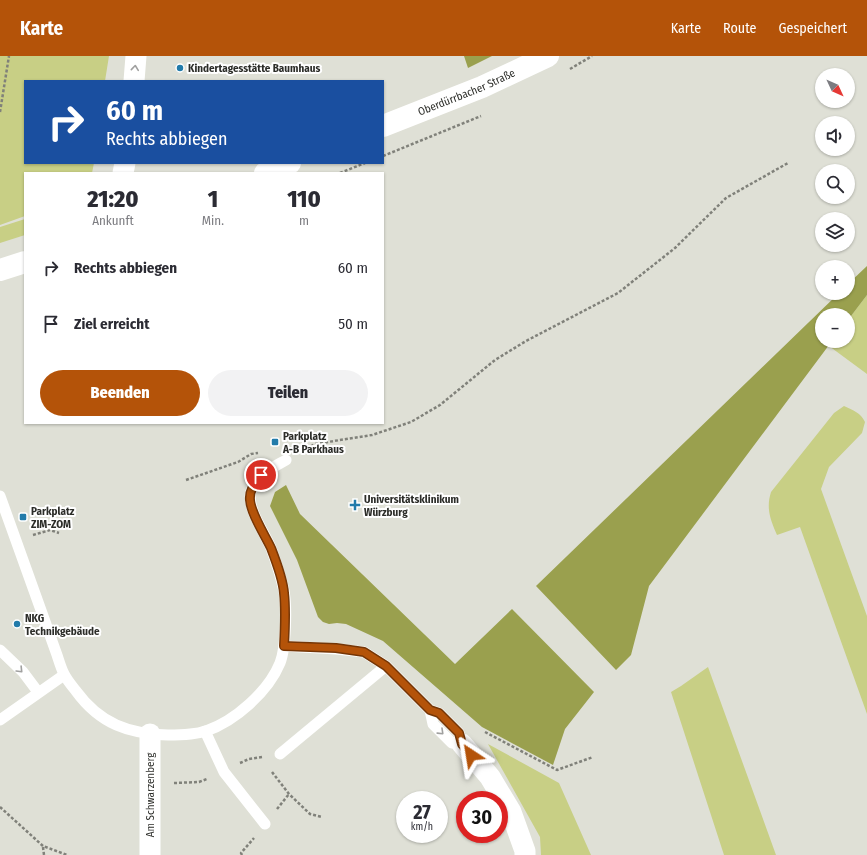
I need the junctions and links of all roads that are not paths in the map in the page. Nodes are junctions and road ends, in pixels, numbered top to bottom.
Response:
1 (136, 56) edge
2 (548, 56) edge
3 (134, 80) edge
4 (384, 126) edge
5 (288, 164) edge
6 (268, 172) edge
7 (24, 262) edge
8 (0, 270) edge
9 (286, 460) road end
10 (0, 496) edge
11 (284, 646) junction
12 (0, 650) edge
13 (386, 666) junction
14 (64, 675) junction
15 (38, 692) junction
16 (0, 720) edge
17 (205, 731) junction
18 (150, 734) junction
19 (462, 744) joint
20 (280, 754) dead end
21 (265, 824) dead end
22 (150, 855) edge
23 (526, 855) edge

3 -> 1 street
2 - 4 street, Oberdürrbacher Straße
5 - 6 street
7 - 8 street
9 - 11 lane
10 - 14 lane
11 - 13 lane
11 - 17 lane
12 -> 15 lane
13 - 19 lane
13 - 20 lane
14 - 15 lane
14 - 18 lane
15 - 16 lane
17 - 18 lane
17 - 21 lane
18 - 22 street, Am Schwarzenberg
19 - 23 street

